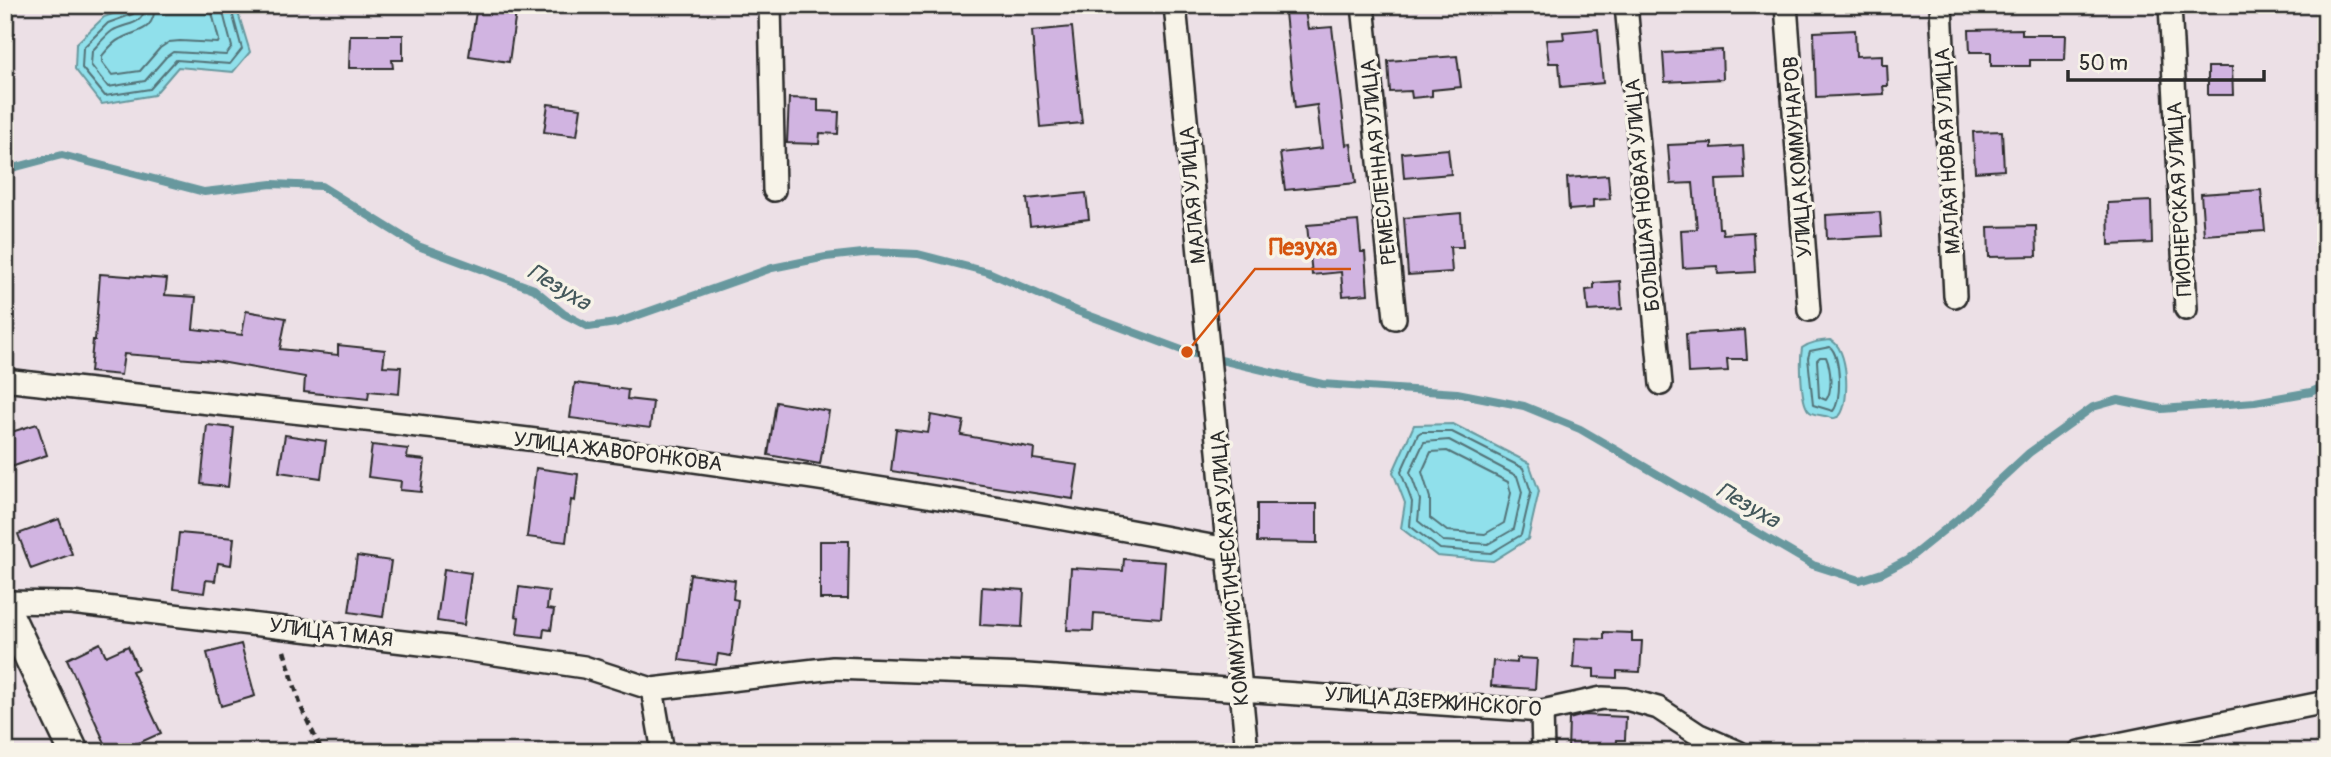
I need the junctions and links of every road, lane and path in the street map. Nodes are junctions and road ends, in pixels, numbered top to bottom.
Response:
1 (770, 5) edge
2 (1175, 5) edge
3 (1363, 5) edge
4 (1626, 5) edge
5 (1786, 5) edge
6 (1941, 5) edge
7 (2170, 5) edge
8 (774, 190) dead end
9 (1955, 296) dead end
10 (2186, 309) dead end
11 (1810, 310) dead end
12 (1395, 318) dead end
13 (5, 380) edge
14 (1213, 384) joint
15 (1661, 384) dead end
16 (1227, 549) junction
17 (5, 605) edge
18 (276, 626) junction
19 (652, 689) junction
20 (1241, 689) junction
21 (2326, 702) edge
22 (1542, 711) junction
23 (74, 752) edge
24 (322, 752) edge
25 (663, 752) edge
26 (1247, 752) edge
27 (1543, 752) edge
28 (1738, 752) edge
29 (2079, 752) edge

1 - 8 street
2 - 14 street, МАЛАЯ УЛИЦА
3 - 12 street, РЕМЕСЛЕННАЯ УЛИЦА
4 - 15 street, БОЛЬШАЯ НОВАЯ УЛИЦА
5 - 11 street, УЛИЦА КОММУНАРОВ
6 - 9 street, МАЛАЯ НОВАЯ УЛИЦА
7 - 10 street, ПИОНЕРСКАЯ УЛИЦА
13 - 16 street, УЛИЦА ЖАВОРОНКОВА
14 - 16 street, КОММУНИСТИЧЕСКАЯ УЛИЦА
16 - 20 street, КОММУНИСТИЧЕСКАЯ УЛИЦА
17 - 18 street, УЛИЦА 1 МАЯ
17 - 23 main road
18 - 19 street, УЛИЦА 1 МАЯ
18 - 24 path
19 - 20 street, УЛИЦА ДЗЕРЖИНСКОГО
19 - 25 street
20 - 22 street, УЛИЦА ДЗЕРЖИНСКОГО
20 - 26 street, КОММУНИСТИЧЕСКАЯ УЛИЦА
21 - 29 street
22 - 27 street
22 - 28 street, УЛИЦА ДЗЕРЖИНСКОГО

